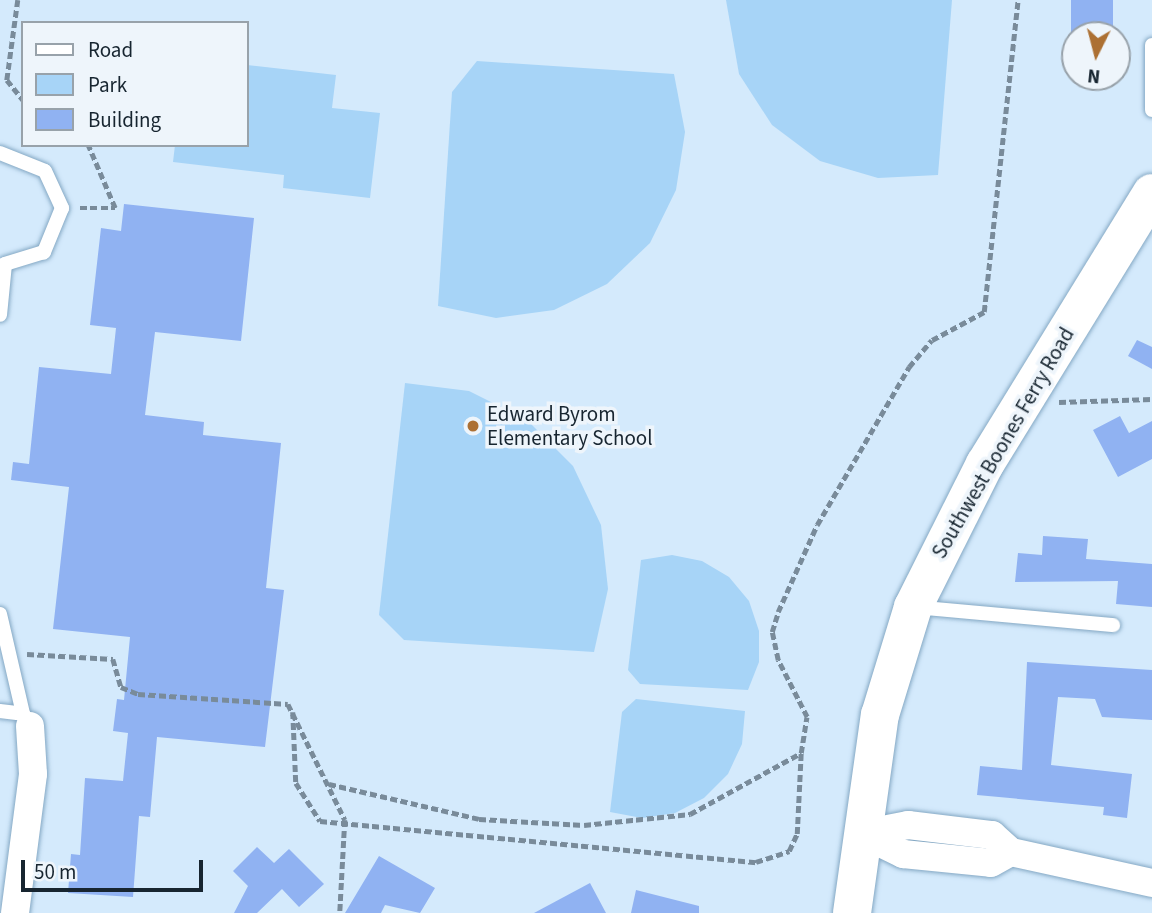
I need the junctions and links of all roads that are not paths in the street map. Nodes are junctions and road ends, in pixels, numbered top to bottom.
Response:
1 (1152, 45) edge
2 (1152, 110) edge
3 (0, 153) edge
4 (1152, 193) edge
5 (2, 264) edge
6 (0, 315) edge
7 (913, 607) junction
8 (0, 614) edge
9 (1113, 625) dead end
10 (0, 711) edge
11 (27, 720) junction
12 (862, 834) junction
13 (1152, 884) edge
14 (15, 913) edge
15 (852, 913) edge

1 - 2 lane
3 - 5 lane
4 - 7 main road, Southwest Boones Ferry Road
5 - 6 lane
7 - 9 lane
7 - 12 main road, Southwest Boones Ferry Road
8 - 11 lane
10 - 11 lane
11 - 14 street
12 - 13 street
12 - 15 main road, Southwest Boones Ferry Road

